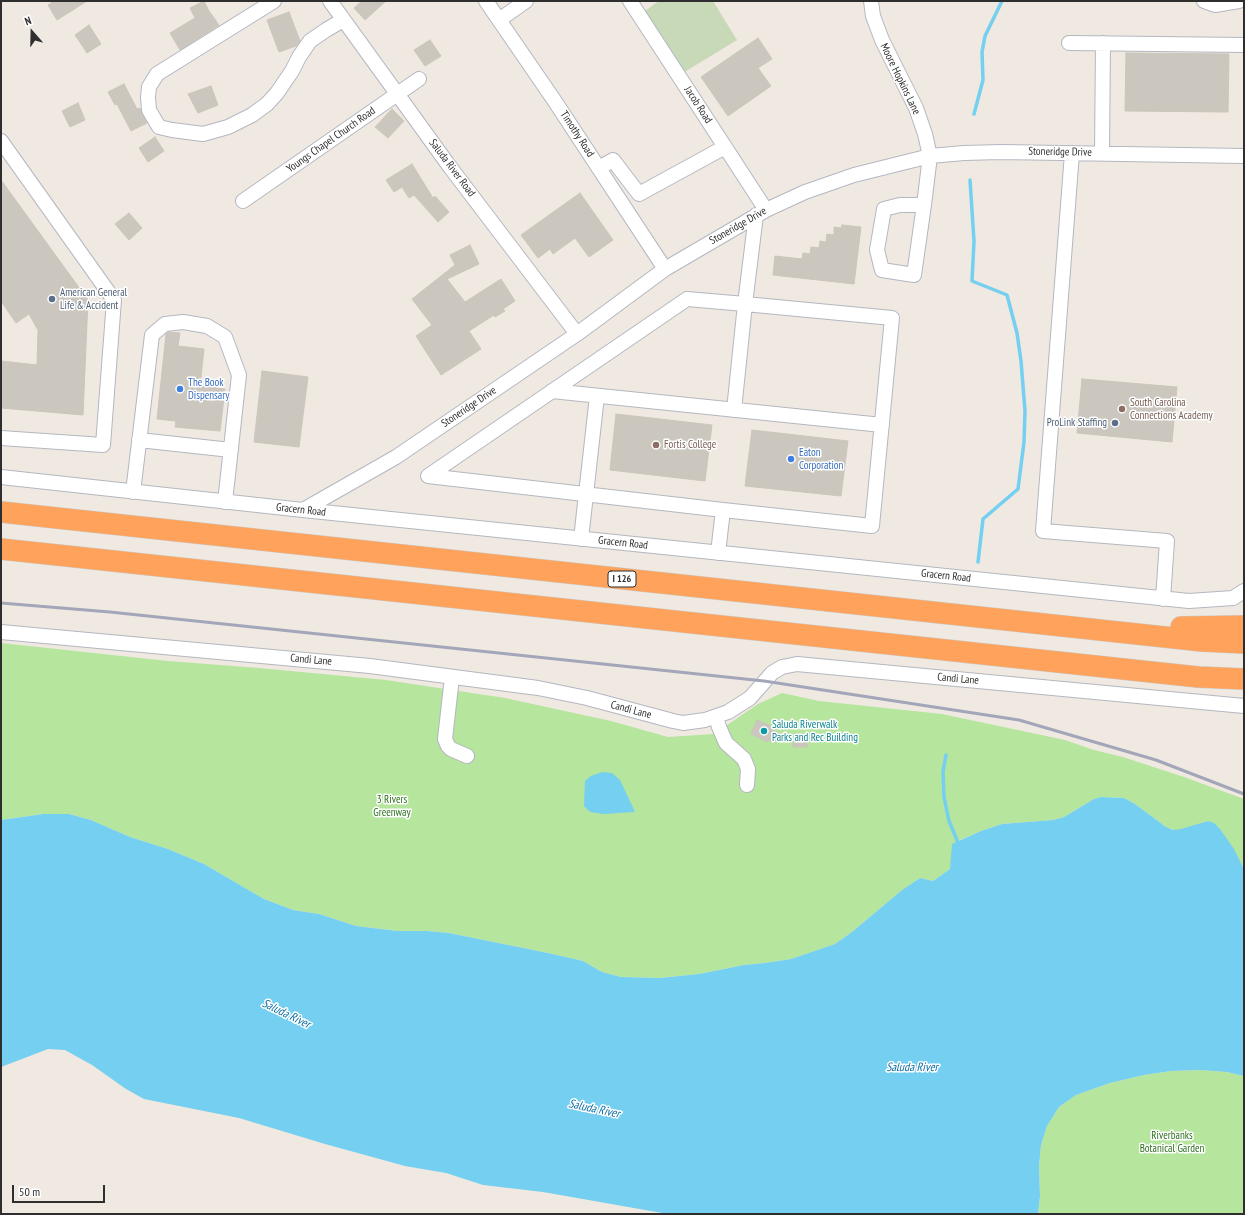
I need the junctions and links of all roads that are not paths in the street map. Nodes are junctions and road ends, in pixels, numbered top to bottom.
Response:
1 (274, 1) edge
2 (330, 1) edge
3 (486, 1) edge
4 (526, 1) edge
5 (630, 1) edge
6 (871, 1) edge
7 (1204, 1) edge
8 (1239, 1) edge
9 (343, 20) junction
10 (499, 20) junction
11 (1068, 43) dead end
12 (1103, 43) junction
13 (1244, 45) edge
14 (419, 79) dead end
15 (397, 94) junction
16 (1, 141) edge
17 (725, 147) junction
18 (1072, 153) junction
19 (1102, 153) junction
20 (930, 156) junction
21 (1244, 156) edge
22 (599, 168) junction
23 (243, 201) dead end
24 (924, 205) junction
25 (761, 212) junction
26 (665, 269) junction
27 (745, 304) junction
28 (577, 334) junction
29 (552, 391) junction
30 (597, 396) junction
31 (734, 410) junction
32 (882, 426) junction
33 (1, 438) edge
34 (139, 440) junction
35 (230, 450) junction
36 (1, 477) edge
37 (133, 492) junction
38 (586, 494) junction
39 (225, 502) junction
40 (302, 510) junction
41 (723, 510) junction
42 (1, 512) edge
43 (581, 539) junction
44 (1, 549) edge
45 (718, 553) junction
46 (1244, 591) edge
47 (1163, 599) junction
48 (1244, 626) edge
49 (1087, 628) junction
50 (1, 632) edge
51 (1244, 643) edge
52 (452, 677) junction
53 (1244, 679) edge
54 (1244, 706) edge
55 (716, 717) junction
56 (466, 756) dead end
57 (747, 784) dead end

1 - 9 street
2 - 9 street, Saluda River Road
3 - 10 street, Timothy Road
4 - 10 street
5 - 17 street, Jacob Road
6 - 20 street, Moore Hopkins Lane
7 - 8 street
9 - 15 street, Saluda River Road
10 - 22 street, Timothy Road
11 - 12 street
12 - 13 street
12 - 19 street
14 - 15 street, Youngs Chapel Church Road
15 - 23 street, Youngs Chapel Church Road
15 - 28 street, Saluda River Road
16 - 33 street
17 - 22 street
17 - 25 street, Jacob Road
18 - 19 street, Stoneridge Drive
18 - 20 street, Stoneridge Drive
18 - 47 street
19 - 21 street, Stoneridge Drive
20 - 24 street, Moore Hopkins Lane
20 - 25 street, Stoneridge Drive
22 - 26 street, Timothy Road
24 - 24 street, Moore Hopkins Lane
25 - 26 street, Stoneridge Drive
25 - 27 street
26 - 28 street, Stoneridge Drive
27 - 29 street
27 - 31 street
27 - 32 street
28 - 40 street, Stoneridge Drive
29 - 30 street
29 - 38 street
30 - 31 street
30 - 38 street
31 - 32 street
32 - 41 street
34 - 35 street
34 - 35 street
34 - 37 street
35 - 39 street
36 - 37 street, Gracern Road
37 - 39 street, Gracern Road
38 - 41 street
38 - 43 street
39 - 40 street, Gracern Road
40 - 43 street, Gracern Road
41 - 45 street
42 - 49 highway, I 126
43 - 45 street, Gracern Road
44 - 53 highway
45 - 47 street, Gracern Road
46 - 47 street, Gracern Road
48 - 49 highway
49 - 51 highway, I 126
50 - 52 street, Candi Lane
52 - 55 street, Candi Lane
52 - 56 street
54 - 55 street, Candi Lane
55 - 57 street

